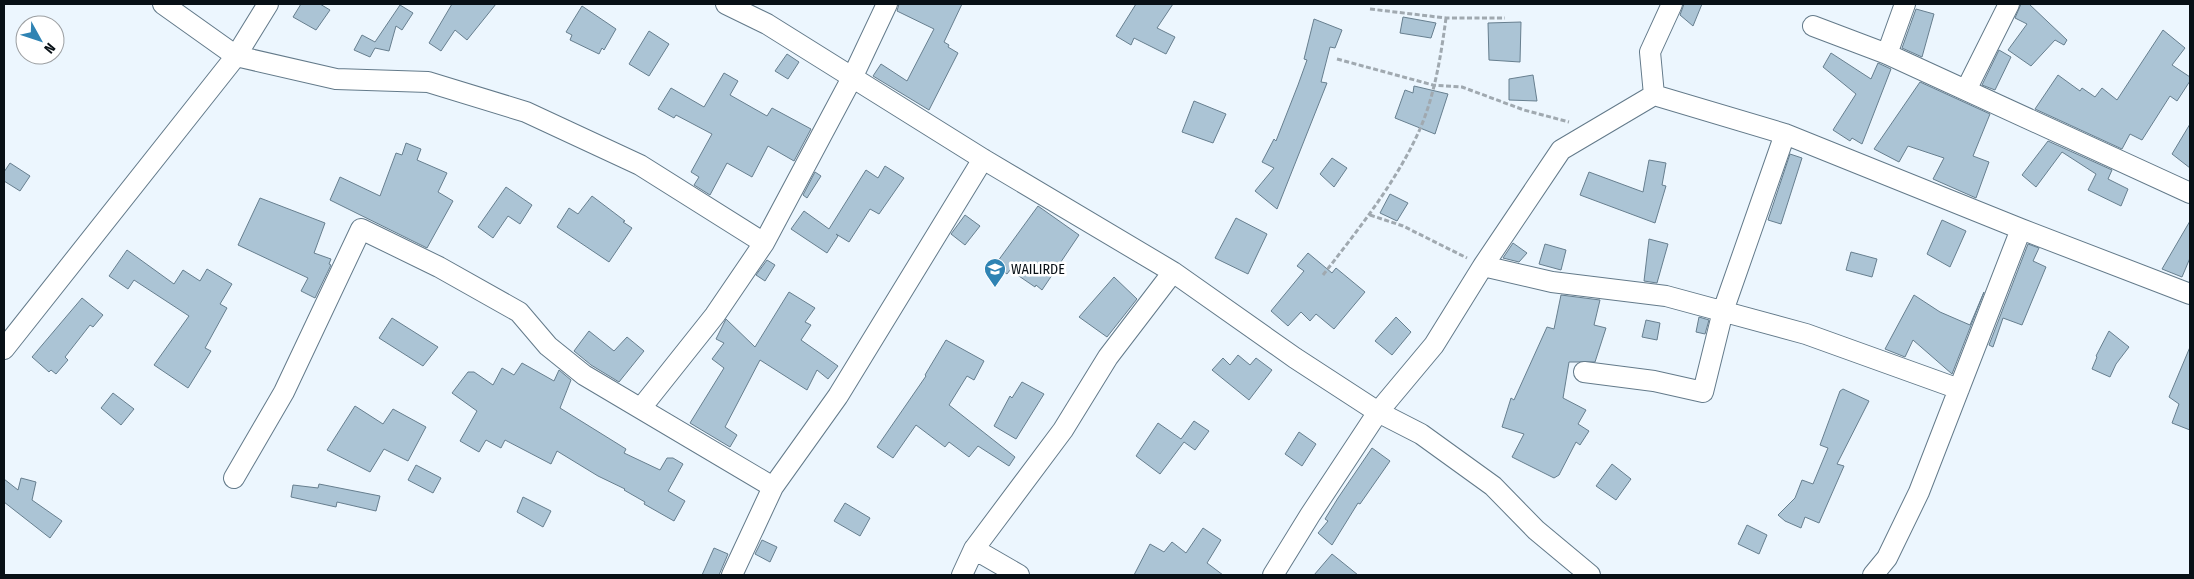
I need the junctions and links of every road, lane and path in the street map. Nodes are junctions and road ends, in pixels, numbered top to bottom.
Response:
1 (162, 4) edge
2 (268, 4) edge
3 (726, 4) edge
4 (888, 4) edge
5 (1672, 4) edge
6 (1905, 4) edge
7 (2009, 4) edge
8 (1370, 9) dead end
9 (1446, 18) junction
10 (1505, 18) dead end
11 (1813, 26) dead end
12 (1887, 54) junction
13 (236, 56) junction
14 (1337, 59) dead end
15 (853, 76) junction
16 (1433, 85) junction
17 (1966, 90) junction
18 (1654, 95) junction
19 (1596, 129) junction
20 (1785, 134) junction
21 (983, 159) junction
22 (2190, 193) edge
23 (1370, 215) junction
24 (2021, 229) junction
25 (764, 243) junction
26 (1483, 266) junction
27 (1173, 272) junction
28 (1323, 275) dead end
29 (2190, 294) edge
30 (1723, 311) junction
31 (4, 349) edge
32 (1584, 372) dead end
33 (1959, 389) junction
34 (641, 408) junction
35 (1378, 412) junction
36 (234, 478) dead end
37 (773, 487) junction
38 (974, 549) junction
39 (732, 575) edge
40 (962, 575) edge
41 (1019, 575) edge
42 (1272, 575) edge
43 (1590, 575) edge
44 (1873, 575) edge

1 - 13 street
2 - 13 street
3 - 15 street
4 - 15 street
5 - 18 street
6 - 12 street
7 - 17 street
8 - 9 path
9 - 10 path
9 - 16 path
11 - 12 street
12 - 17 street
13 - 25 street
13 - 31 street
14 - 16 path
15 - 21 street
15 - 25 street
16 - 19 path
16 - 23 path
17 - 22 street
18 - 19 street
18 - 20 street
19 - 26 street
20 - 24 street
20 - 30 street
21 - 27 street
21 - 37 street
23 - 26 path
23 - 28 path
24 - 29 street
24 - 33 street
25 - 34 street
26 - 30 street
26 - 35 street
27 - 35 street
27 - 38 street
30 - 32 street
30 - 33 street
33 - 44 street
34 - 36 street
34 - 37 street
35 - 42 street
35 - 43 street
37 - 39 street
38 - 40 street
38 - 41 street

